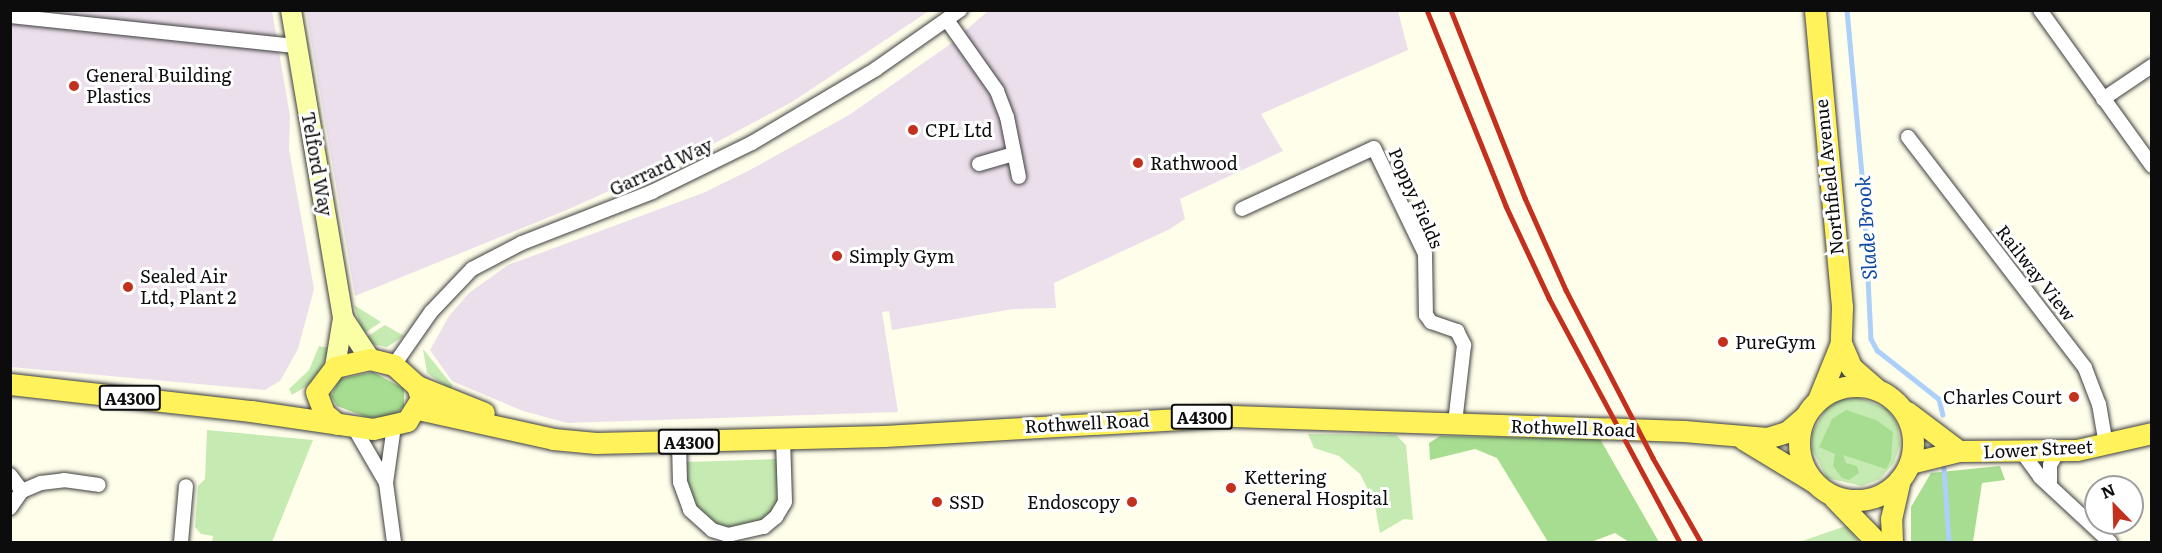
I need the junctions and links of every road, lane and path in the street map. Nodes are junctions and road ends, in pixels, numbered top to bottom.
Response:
1 (291, 10) edge
2 (960, 10) edge
3 (1815, 10) edge
4 (2040, 10) edge
5 (10, 16) edge
6 (946, 20) junction
7 (297, 46) junction
8 (2151, 66) edge
9 (2103, 99) junction
10 (1908, 138) dead end
11 (1014, 154) junction
12 (979, 164) dead end
13 (2151, 166) edge
14 (1019, 177) dead end
15 (1242, 209) dead end
16 (343, 318) junction
17 (1841, 342) junction
18 (370, 359) junction
19 (394, 365) junction
20 (335, 367) junction
21 (10, 384) edge
22 (417, 386) junction
23 (316, 392) junction
24 (1881, 392) junction
25 (1818, 400) junction
26 (1899, 405) junction
27 (418, 409) junction
28 (250, 411) junction
29 (1804, 417) junction
30 (1455, 423) junction
31 (345, 425) junction
32 (394, 426) junction
33 (508, 426) junction
34 (2151, 433) edge
35 (1740, 437) junction
36 (783, 440) junction
37 (680, 442) junction
38 (2106, 445) junction
39 (1946, 447) junction
40 (2058, 451) junction
41 (2022, 452) junction
42 (1905, 471) junction
43 (10, 475) edge
44 (386, 483) junction
45 (1815, 483) junction
46 (99, 485) dead end
47 (2050, 485) junction
48 (186, 486) dead end
49 (22, 491) junction
50 (1833, 497) junction
51 (10, 507) edge
52 (182, 543) edge
53 (394, 543) edge
54 (1877, 543) edge
55 (1892, 543) edge
56 (2110, 543) edge

1 - 7 street, Telford Way
2 - 6 street, Garrard Way
3 - 17 main road, Northfield Avenue
4 - 9 street
5 - 7 street
6 - 11 street
6 - 19 street, Garrard Way
7 - 16 street, Telford Way
8 - 9 street
9 - 13 street
10 - 38 street, Railway View
11 - 12 street
11 - 14 street
15 - 30 street, Poppy Fields
16 - 18 street, Telford Way
16 - 20 street, Telford Way
17 - 24 main road, Northfield Avenue
17 - 25 main road, Northfield Avenue
18 - 19 main road, A4300
18 - 20 main road, A4300
19 - 22 main road, A4300
20 - 23 main road, A4300
21 - 28 main road, A4300
22 - 27 main road
22 - 33 main road, Rothwell Road / A4300
23 - 28 main road, A4300
23 - 31 main road
24 - 25 main road
24 - 26 main road
25 - 29 main road
26 - 39 main road
26 - 42 main road
27 - 32 main road
27 - 33 main road, Rothwell Road / A4300
28 - 31 main road, A4300
29 - 35 main road, Rothwell Road / A4300
29 - 45 main road
30 - 35 main road, Rothwell Road / A4300
30 - 36 main road, Rothwell Road / A4300
31 - 32 main road, A4300
31 - 44 street
32 - 44 street
33 - 37 main road, Rothwell Road / A4300
34 - 38 main road, Lower Street
35 - 45 main road, Rothwell Road / A4300
36 - 37 main road, Rothwell Road / A4300
36 - 37 street
38 - 40 main road, Lower Street
39 - 41 main road, Lower Street
39 - 42 main road, Lower Street
40 - 41 main road, Lower Street
40 - 47 street
41 - 47 street
42 - 50 main road
42 - 55 main road
43 - 49 street
44 - 53 street
45 - 50 main road
46 - 49 street
47 - 56 street
48 - 52 street
49 - 51 street
50 - 54 main road

